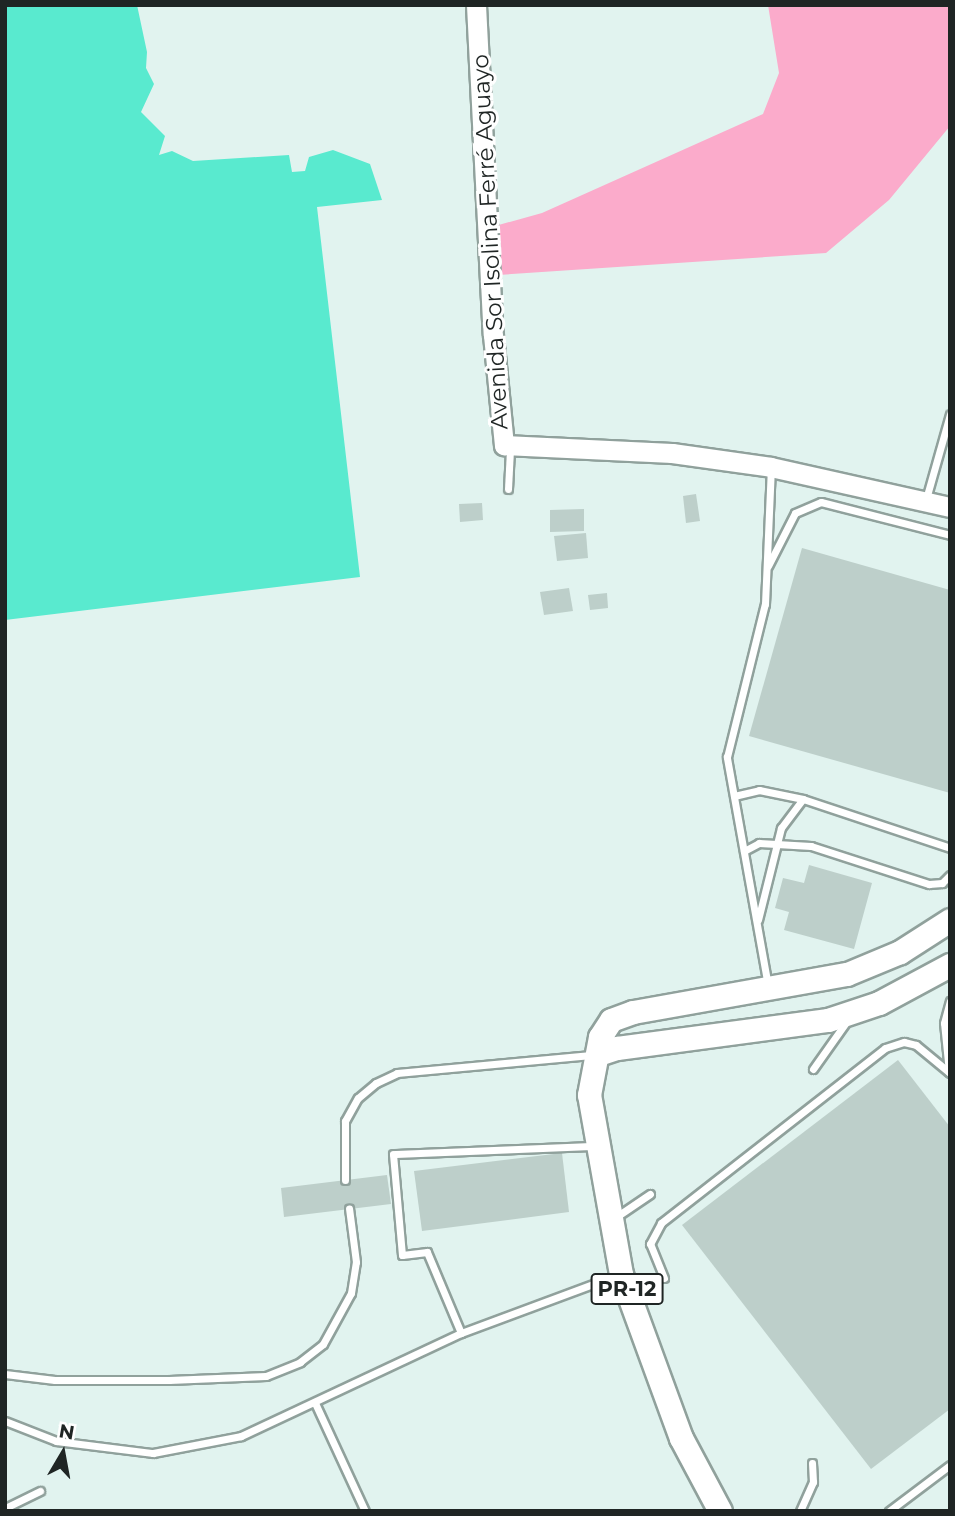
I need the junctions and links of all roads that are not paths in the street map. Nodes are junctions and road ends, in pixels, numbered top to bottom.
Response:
1 (476, 5) edge
2 (950, 414) edge
3 (510, 449) junction
4 (771, 467) junction
5 (508, 489) dead end
6 (926, 500) junction
7 (950, 507) edge
8 (950, 535) edge
9 (766, 569) junction
10 (734, 796) junction
11 (803, 799) junction
12 (778, 845) junction
13 (950, 848) edge
14 (744, 851) junction
15 (950, 875) edge
16 (950, 920) edge
17 (757, 924) junction
18 (950, 965) edge
19 (768, 991) junction
20 (950, 1001) edge
21 (852, 1013) junction
22 (598, 1054) junction
23 (813, 1069) dead end
24 (949, 1072) edge
25 (598, 1147) junction
26 (345, 1180) dead end
27 (650, 1194) dead end
28 (349, 1208) dead end
29 (612, 1219) junction
30 (621, 1274) junction
31 (664, 1278) dead end
32 (461, 1334) junction
33 (5, 1374) edge
34 (315, 1403) junction
35 (5, 1421) edge
36 (811, 1463) dead end
37 (950, 1465) edge
38 (40, 1491) dead end
39 (5, 1508) edge
40 (365, 1511) edge
41 (720, 1511) edge
42 (800, 1511) edge
43 (888, 1511) edge

1 - 3 street, Avenida Sor Isolina Ferré Aguayo
2 - 6 lane
3 - 4 street, Avenida Sor Isolina Ferré Aguayo
3 - 5 lane
4 - 6 street, Avenida Sor Isolina Ferré Aguayo
4 - 9 lane
6 - 7 street, Avenida Sor Isolina Ferré Aguayo
8 - 9 lane
9 - 10 lane
10 - 11 lane
10 - 14 lane
11 - 12 lane
11 - 13 lane
12 - 14 lane
12 - 15 lane
12 - 17 lane
14 - 17 lane
16 - 19 main road, PR-12
17 - 19 lane
18 - 21 main road
19 - 22 main road, PR-12
20 - 24 lane
21 - 22 main road
21 - 23 lane
22 - 25 main road, PR-12
22 - 26 lane
24 - 31 lane
25 - 29 main road, PR-12
25 - 32 lane
27 - 29 lane
28 - 33 lane
29 - 30 main road, PR-12
30 - 32 lane
30 - 41 main road, PR-12
32 - 34 lane
34 - 35 lane
34 - 40 lane
36 - 42 lane
37 - 43 lane
38 - 39 lane

